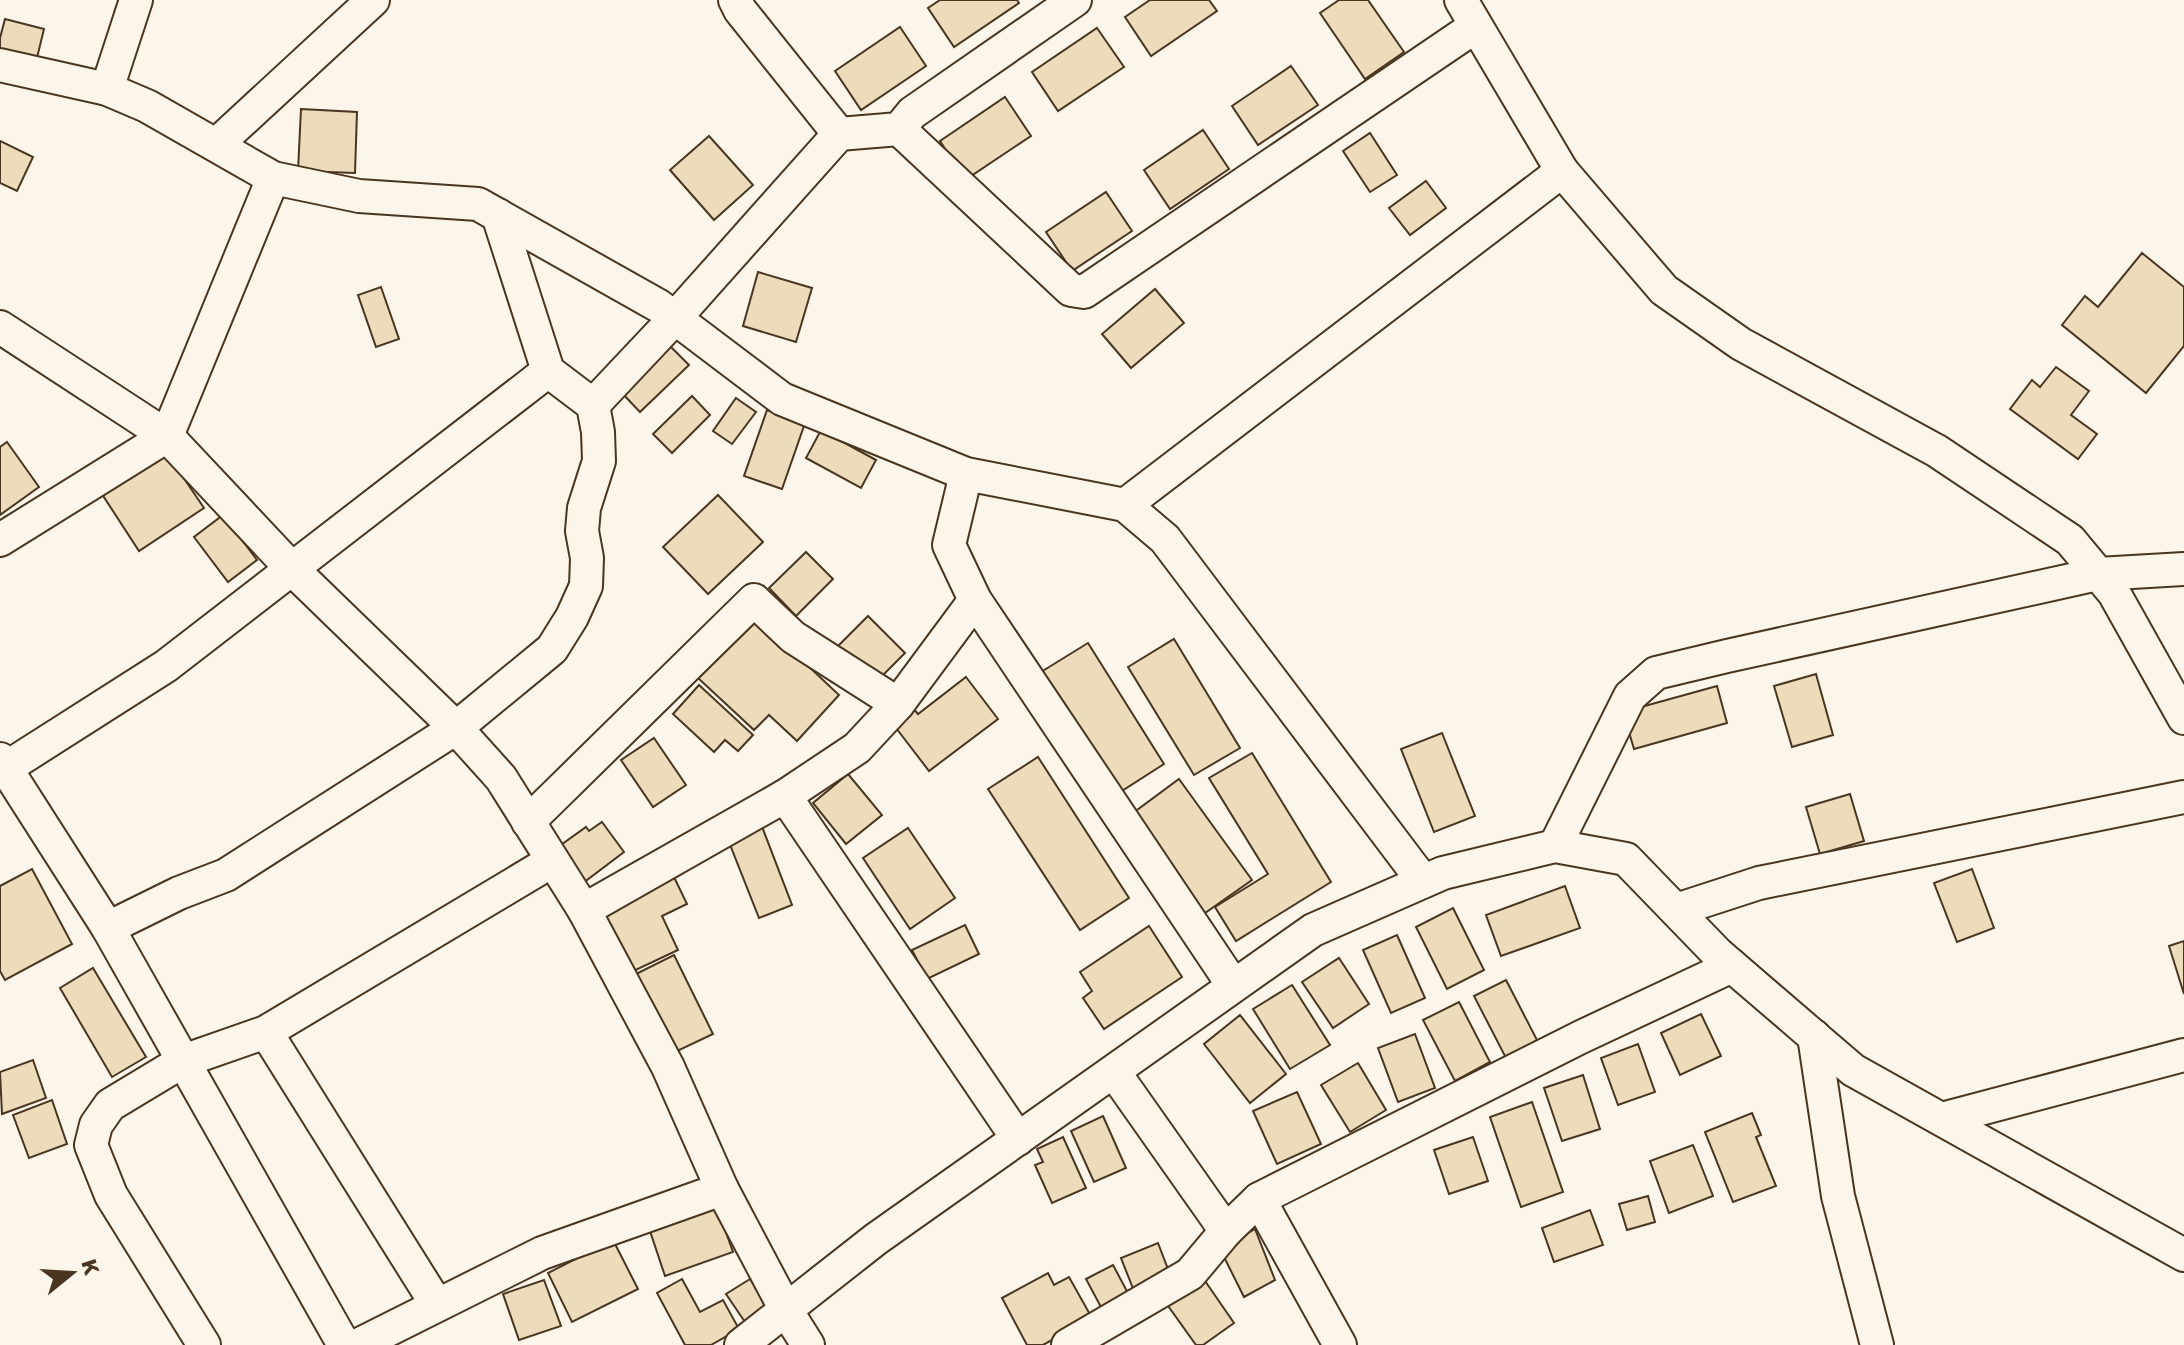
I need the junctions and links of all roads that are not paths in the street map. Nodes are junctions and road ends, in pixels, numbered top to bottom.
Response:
1 (136, 0) edge
2 (373, 0) edge
3 (735, 0) edge
4 (1075, 0) edge
5 (1469, 13) edge
6 (0, 65) edge
7 (107, 89) junction
8 (899, 129) junction
9 (839, 134) junction
10 (216, 145) junction
11 (1562, 171) junction
12 (273, 178) junction
13 (498, 215) junction
14 (675, 318) junction
15 (0, 327) edge
16 (548, 371) junction
17 (593, 405) junction
18 (167, 436) junction
19 (966, 474) junction
20 (1125, 505) junction
21 (0, 540) edge
22 (2184, 569) edge
23 (293, 570) junction
24 (2098, 574) junction
25 (975, 600) junction
26 (898, 704) junction
27 (2184, 718) edge
28 (456, 728) junction
29 (3, 764) edge
30 (785, 796) junction
31 (2184, 797) edge
32 (528, 822) junction
33 (1555, 846) junction
34 (552, 861) junction
35 (1423, 881) junction
36 (584, 910) junction
37 (1676, 910) junction
38 (108, 928) junction
39 (1732, 966) junction
40 (1233, 985) junction
41 (266, 1032) junction
42 (1814, 1036) junction
43 (2184, 1055) edge
44 (183, 1061) junction
45 (1114, 1072) junction
46 (1942, 1119) junction
47 (1018, 1139) junction
48 (722, 1189) junction
49 (1259, 1199) junction
50 (1226, 1231) junction
51 (2184, 1255) edge
52 (437, 1305) junction
53 (786, 1310) junction
54 (204, 1345) edge
55 (344, 1345) edge
56 (358, 1345) edge
57 (741, 1345) edge
58 (808, 1345) edge
59 (1068, 1345) edge
60 (1340, 1345) edge
61 (1877, 1345) edge

1 - 7 street
2 - 10 street
3 - 9 street
4 - 8 street
5 - 8 street
5 - 11 street
6 - 7 street
7 - 10 street
8 - 9 street
9 - 14 street
10 - 12 street
11 - 20 street
11 - 24 street
12 - 13 street
12 - 18 street
13 - 14 street
13 - 16 street
14 - 17 street
14 - 19 street
15 - 18 street
16 - 17 street
16 - 23 street
17 - 28 street
18 - 21 street
18 - 23 street
19 - 20 street
19 - 25 street
20 - 35 street
22 - 24 street
23 - 28 street
23 - 29 street
24 - 27 street
24 - 33 street
25 - 26 street
25 - 40 street
26 - 30 street
26 - 32 street
28 - 32 street
28 - 38 street
29 - 38 street
30 - 36 street
30 - 47 street
31 - 37 street
32 - 34 street
33 - 35 street
33 - 37 street
34 - 36 street
34 - 41 street
35 - 40 street
36 - 48 street
37 - 39 street
38 - 44 street
39 - 42 street
39 - 49 street
40 - 45 street
41 - 44 street
41 - 52 street
42 - 46 street
42 - 61 street
43 - 46 street
44 - 54 street
44 - 55 street
45 - 47 street
45 - 50 street
46 - 51 street
47 - 53 street
48 - 52 street
48 - 53 street
49 - 50 street
49 - 60 street
50 - 59 street
52 - 56 street
53 - 57 street
53 - 58 street

